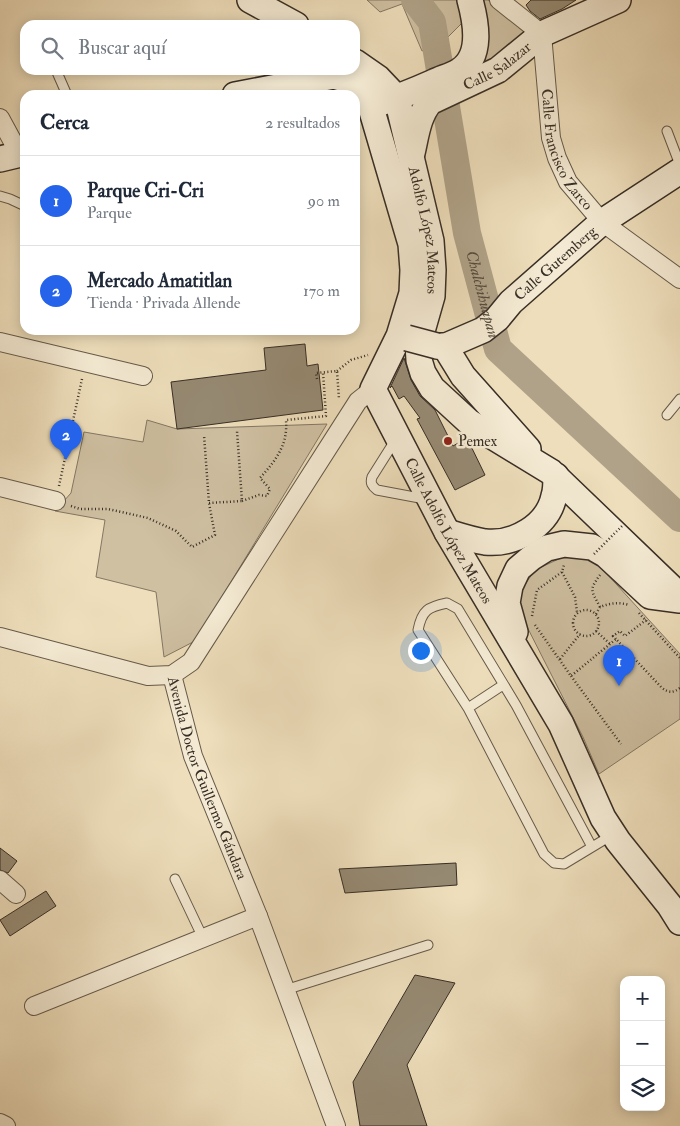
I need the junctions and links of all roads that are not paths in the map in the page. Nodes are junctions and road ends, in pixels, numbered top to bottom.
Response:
1 (250, 0) edge
2 (470, 0) edge
3 (499, 0) edge
4 (618, 0) edge
5 (287, 20) edge
6 (542, 34) junction
7 (360, 65) edge
8 (58, 75) edge
9 (463, 78) junction
10 (65, 90) edge
11 (261, 90) edge
12 (402, 96) junction
13 (370, 106) junction
14 (0, 118) edge
15 (667, 131) dead end
16 (9, 157) edge
17 (410, 160) junction
18 (680, 165) edge
19 (680, 171) edge
20 (0, 196) edge
21 (20, 203) edge
22 (602, 222) junction
23 (680, 279) edge
24 (0, 342) edge
25 (399, 342) junction
26 (447, 344) junction
27 (143, 376) dead end
28 (373, 388) junction
29 (680, 400) edge
30 (667, 415) dead end
31 (397, 436) junction
32 (554, 474) junction
33 (0, 487) edge
34 (430, 500) junction
35 (56, 501) road end
36 (586, 505) junction
37 (447, 532) junction
38 (598, 556) junction
39 (680, 598) edge
40 (0, 638) edge
41 (521, 657) junction
42 (172, 674) junction
43 (503, 685) junction
44 (468, 708) junction
45 (614, 834) junction
46 (592, 847) junction
47 (175, 879) dead end
48 (0, 880) edge
49 (16, 894) dead end
50 (258, 916) junction
51 (680, 922) edge
52 (203, 938) junction
53 (428, 944) dead end
54 (285, 990) junction
55 (34, 1006) dead end
56 (0, 1124) edge
57 (6, 1126) edge
58 (336, 1126) edge

1 - 5 main road
2 - 9 main road
3 - 6 street
4 - 6 main road, Calle Salazar
6 - 9 main road, Calle Salazar
6 - 22 street, Calle Francisco Zarco
7 - 12 main road
8 - 10 lane
9 - 12 main road
9 - 17 main road, Calle Salazar
11 - 13 main road
12 - 13 main road
12 - 17 main road, Adolfo López Mateos
13 - 25 main road
14 - 16 street
15 - 18 lane
17 - 32 main road, Adolfo López Mateos
19 - 22 main road, Calle Gutemberg
20 - 21 lane
22 - 23 street, Calle Francisco Zarco
22 - 26 main road, Calle Gutemberg
24 - 27 street
25 - 26 main road, bridge
25 - 28 main road
26 - 32 main road
28 - 31 main road, Calle Adolfo López Mateos
28 - 42 street, Avenida Doctor Guillermo Gándara
29 - 30 lane
31 - 34 main road, Calle Adolfo López Mateos
31 - 34 lane
32 - 36 main road
32 - 37 main road
33 - 35 street
34 - 37 main road, Calle Adolfo López Mateos
36 - 38 main road
36 - 39 main road
37 - 41 main road, Calle Adolfo López Mateos
38 - 39 main road
38 - 41 main road
40 - 42 street
41 - 45 main road, Calle Adolfo López Mateos
42 - 50 street, Avenida Doctor Guillermo Gándara
43 - 44 lane
43 - 44 lane
43 - 46 lane
44 - 46 lane
45 - 46 lane
45 - 51 main road, Calle Adolfo López Mateos
47 - 52 lane
48 - 49 street
50 - 52 street
50 - 54 street, Avenida Doctor Guillermo Gándara
52 - 55 street
53 - 54 lane
54 - 58 street, Avenida Doctor Guillermo Gándara
56 - 57 street

